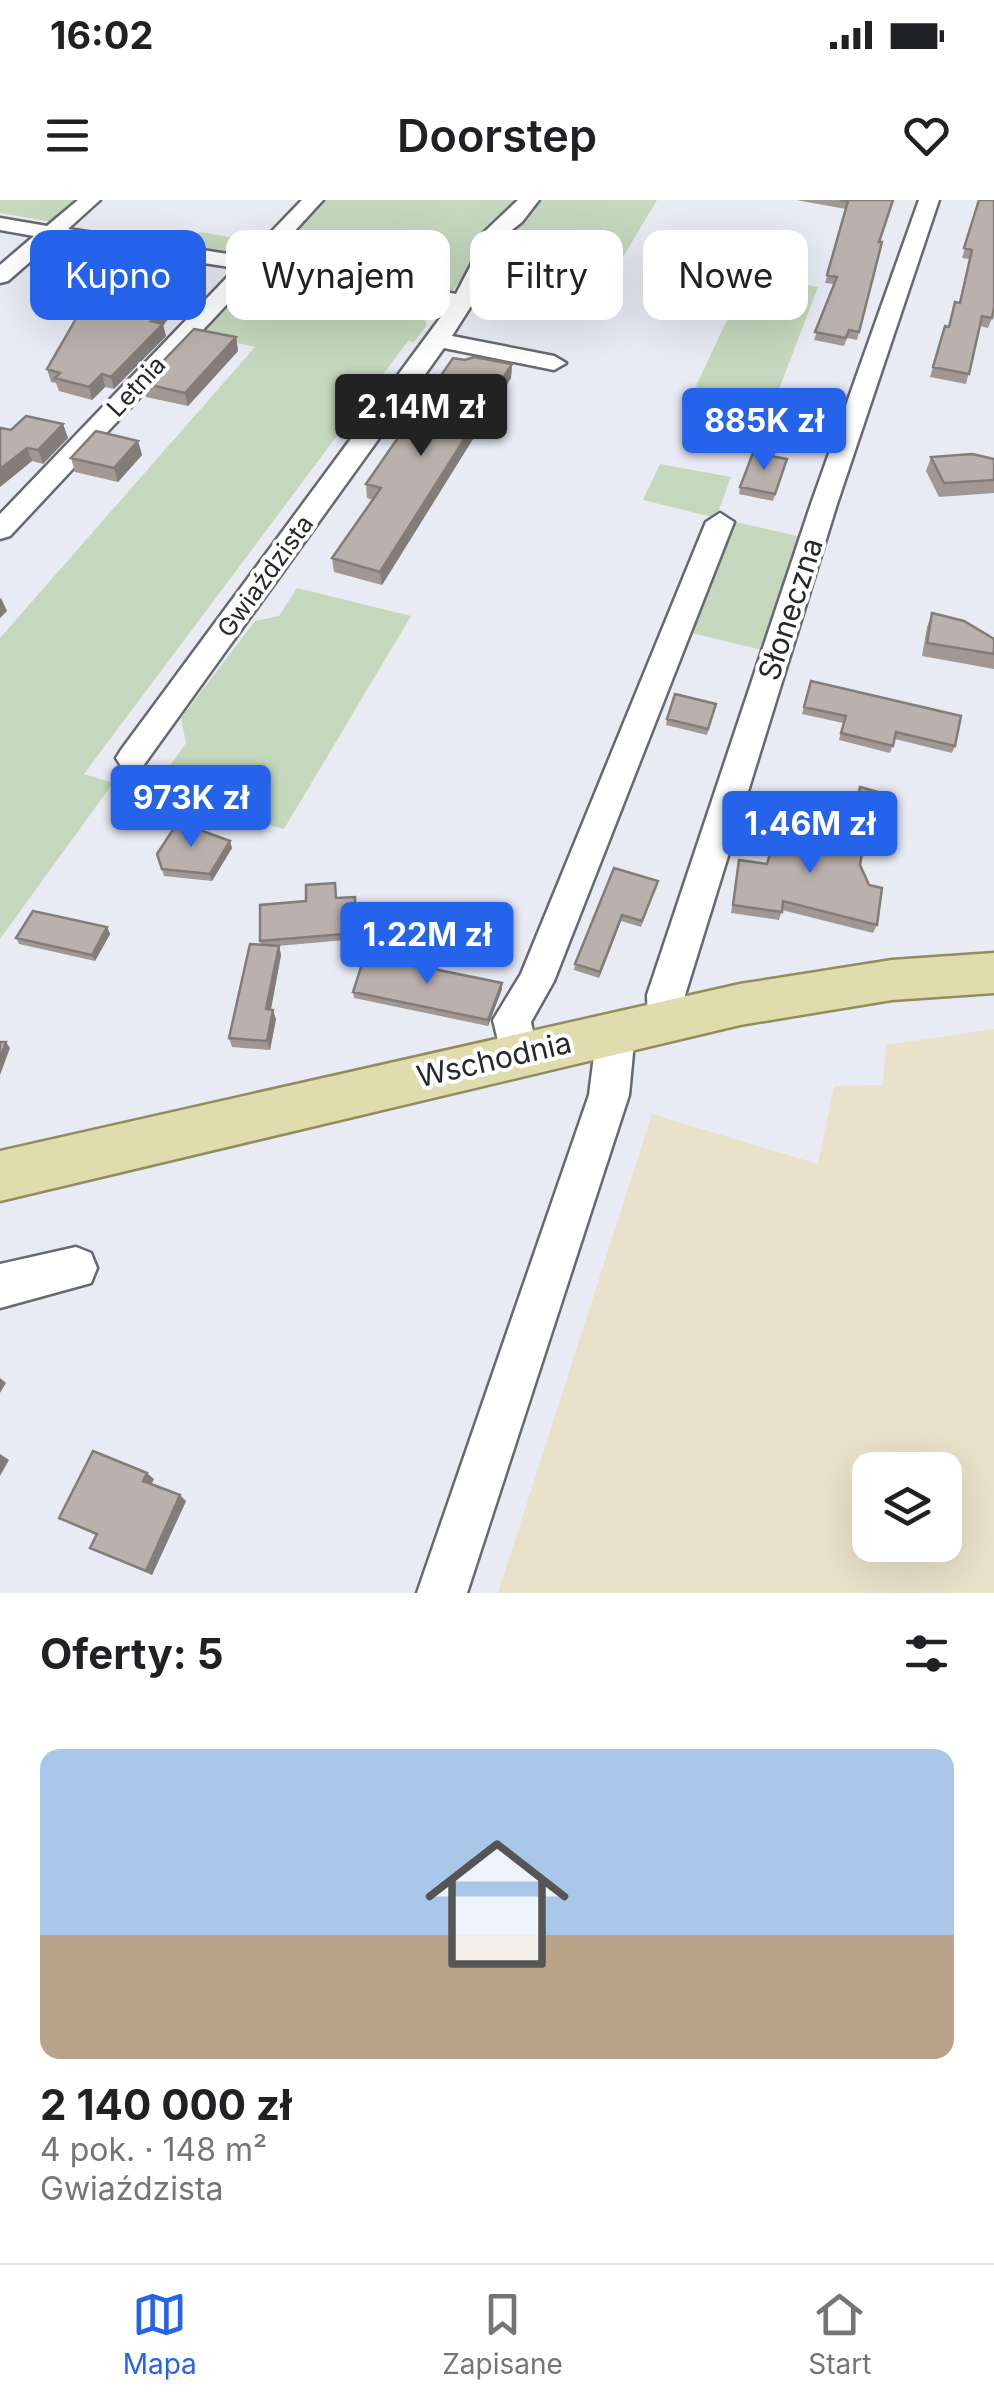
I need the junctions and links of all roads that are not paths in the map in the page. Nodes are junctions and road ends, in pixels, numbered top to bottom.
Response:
1 (90, 200) edge
2 (313, 200) edge
3 (528, 200) edge
4 (929, 200) edge
5 (0, 224) edge
6 (39, 230) edge
7 (54, 230) edge
8 (284, 230) edge
9 (30, 251) edge
10 (0, 276) edge
11 (226, 290) edge
12 (450, 300) edge
13 (463, 302) junction
14 (438, 340) junction
15 (554, 363) dead end
16 (720, 522) dead end
17 (0, 530) edge
18 (132, 758) dead end
19 (994, 973) edge
20 (667, 1020) junction
21 (616, 1032) junction
22 (518, 1053) junction
23 (0, 1176) edge
24 (76, 1268) dead end
25 (0, 1286) edge
26 (442, 1593) edge

1 - 7 street
2 - 8 street, Letnia
3 - 13 street, Gwiaździsta
4 - 20 street, Słoneczna
5 - 6 street
9 - 10 street
11 - 17 street, Letnia
12 - 13 street
13 - 14 street, Gwiaździsta
14 - 15 street
14 - 18 street, Gwiaździsta
16 - 22 street
19 - 20 main road, Wschodnia
20 - 21 main road, Wschodnia
21 - 22 main road, Wschodnia
21 - 26 street
22 - 23 main road, Wschodnia
24 - 25 street

